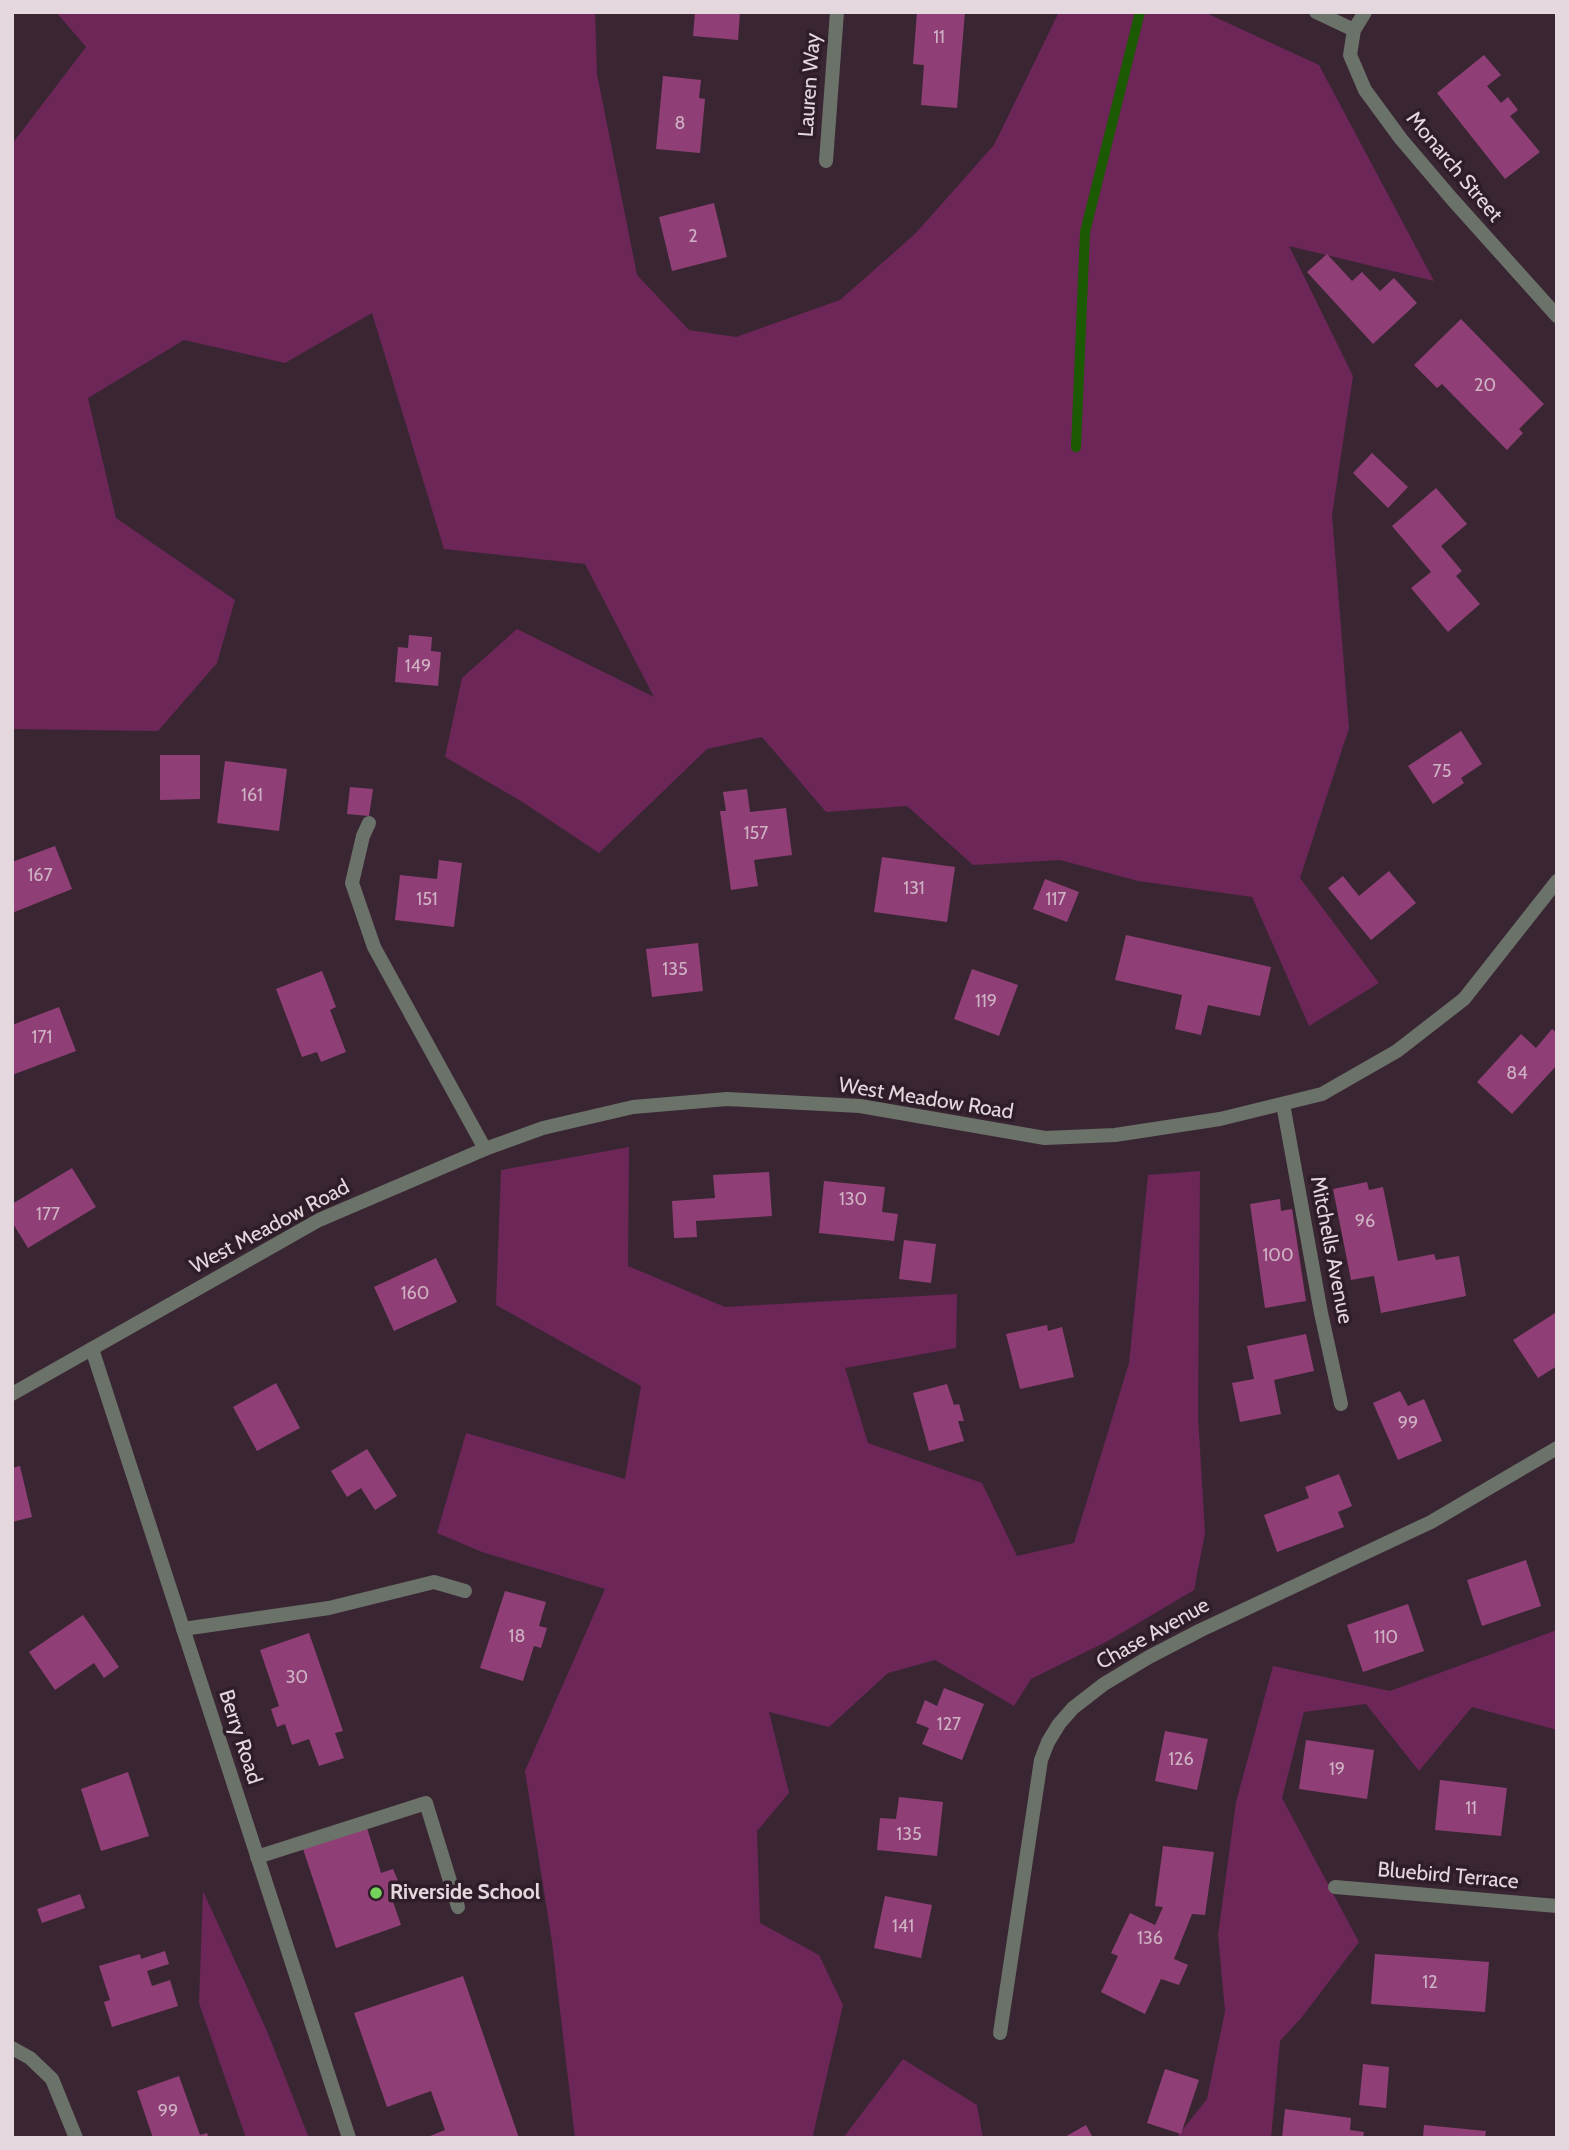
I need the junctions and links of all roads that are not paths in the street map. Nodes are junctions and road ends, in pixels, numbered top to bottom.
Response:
1 (837, 12) edge
2 (1316, 12) edge
3 (1365, 12) edge
4 (1354, 30) junction
5 (826, 161) dead end
6 (1557, 316) edge
7 (369, 822) dead end
8 (1557, 881) edge
9 (1283, 1104) junction
10 (485, 1149) junction
11 (92, 1349) junction
12 (12, 1394) edge
13 (1341, 1404) dead end
14 (1557, 1448) edge
15 (465, 1591) dead end
16 (183, 1629) junction
17 (257, 1857) junction
18 (1335, 1887) dead end
19 (1557, 1906) edge
20 (458, 1907) dead end
21 (1000, 2033) dead end
22 (12, 2048) edge
23 (76, 2138) edge
24 (349, 2138) edge

1 - 5 street, Lauren Way
2 - 4 street
3 - 4 street
4 - 6 street, Monarch Street
7 - 10 street
8 - 9 street, West Meadow Road
9 - 10 street, West Meadow Road
9 - 13 street, Mitchells Avenue
10 - 11 street, West Meadow Road
11 - 12 street, West Meadow Road
11 - 16 street, Berry Road
14 - 21 street, Chase Avenue
15 - 16 street
16 - 17 street, Berry Road
17 - 20 street
17 - 24 street, Berry Road
18 - 19 street, Bluebird Terrace
22 - 23 street

